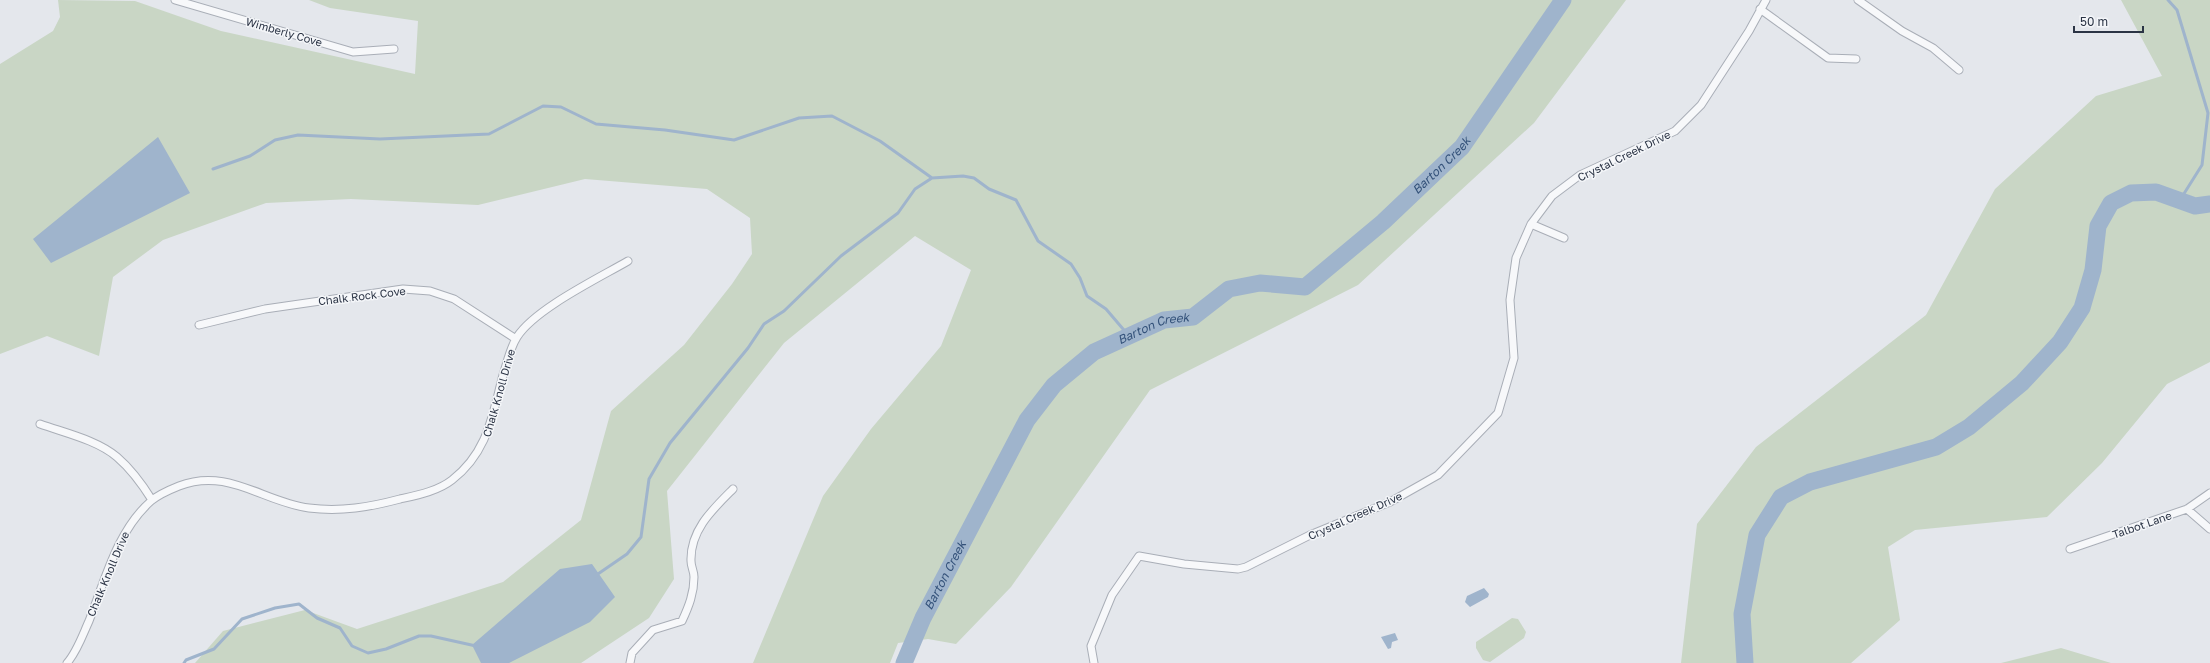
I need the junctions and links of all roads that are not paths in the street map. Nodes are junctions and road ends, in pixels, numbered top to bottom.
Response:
1 (176, 0) edge
2 (1766, 0) edge
3 (1858, 0) edge
4 (1760, 9) junction
5 (394, 49) dead end
6 (1856, 59) dead end
7 (1959, 70) dead end
8 (1531, 224) junction
9 (1564, 238) dead end
10 (628, 260) dead end
11 (198, 325) dead end
12 (516, 338) junction
13 (40, 424) dead end
14 (733, 489) dead end
15 (2210, 492) edge
16 (152, 500) junction
17 (2187, 509) junction
18 (2210, 529) edge
19 (2070, 549) dead end
20 (67, 663) edge
21 (630, 663) edge
22 (1094, 663) edge

1 - 5 street, Wimberly Cove
2 - 4 street, Crystal Creek Drive
3 - 7 street
4 - 6 street
4 - 8 street, Crystal Creek Drive
8 - 9 street
8 - 22 street, Crystal Creek Drive
10 - 12 street, Chalk Knoll Drive
11 - 12 street, Chalk Rock Cove
12 - 16 street, Chalk Knoll Drive
13 - 16 street
14 - 21 street
15 - 17 street, Talbot Lane
16 - 20 street, Chalk Knoll Drive
17 - 18 street
17 - 19 street, Talbot Lane

